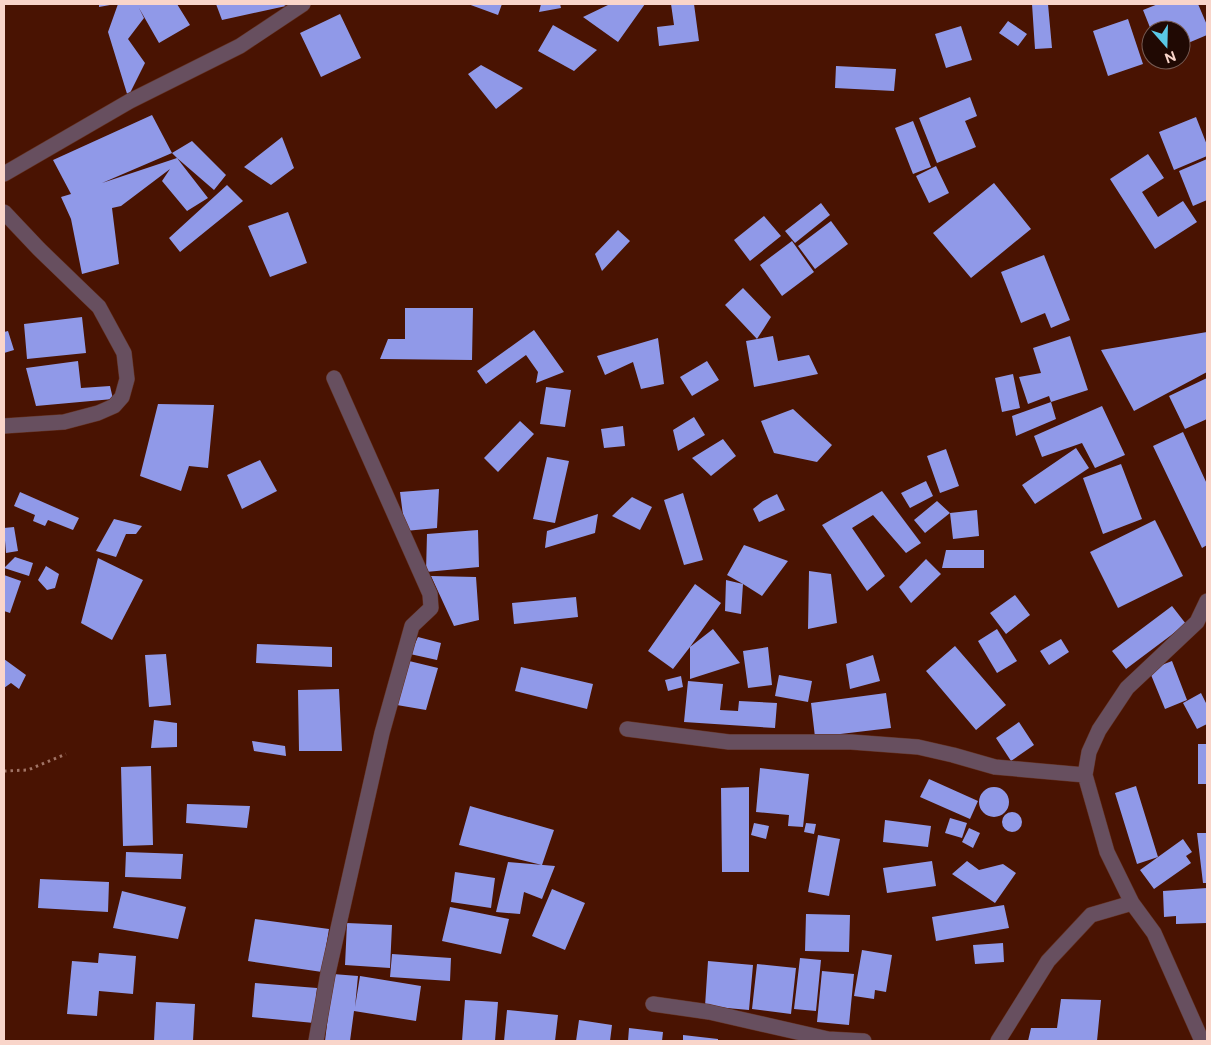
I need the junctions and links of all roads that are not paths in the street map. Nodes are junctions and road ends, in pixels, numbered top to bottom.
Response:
1 (302, 4) edge
2 (4, 174) edge
3 (4, 212) edge
4 (334, 378) dead end
5 (4, 426) edge
6 (1207, 601) edge
7 (628, 730) dead end
8 (1085, 775) junction
9 (1132, 903) junction
10 (653, 1004) dead end
11 (316, 1041) edge
12 (864, 1041) edge
13 (998, 1041) edge
14 (1202, 1041) edge

1 - 2 street
3 - 5 street
4 - 11 street
6 - 8 street
7 - 8 street
8 - 9 street
9 - 13 street
9 - 14 street
10 - 12 street

